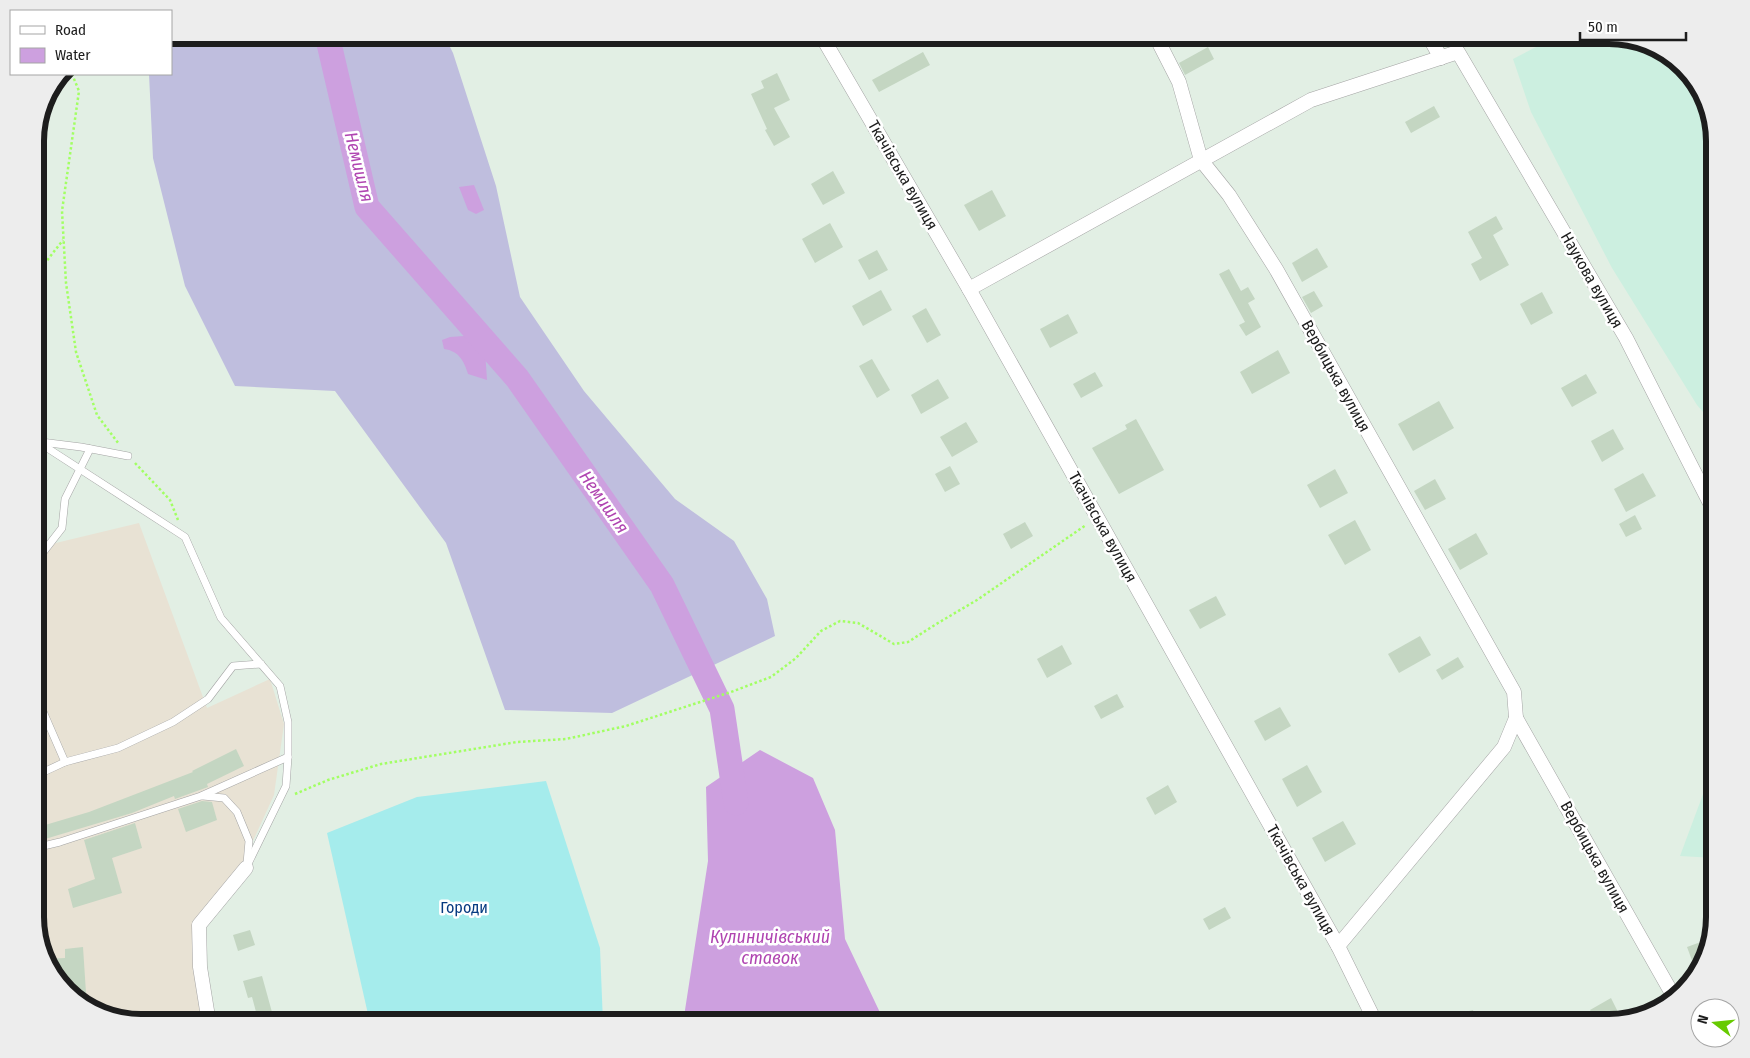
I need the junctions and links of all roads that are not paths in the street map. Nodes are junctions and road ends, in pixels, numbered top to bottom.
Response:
1 (827, 44) edge
2 (1160, 44) edge
3 (1433, 44) edge
4 (1441, 58) junction
5 (1201, 160) junction
6 (970, 288) junction
7 (44, 443) edge
8 (44, 447) edge
9 (90, 449) junction
10 (128, 456) road end
11 (78, 468) junction
12 (1706, 495) edge
13 (44, 551) edge
14 (261, 664) junction
15 (44, 714) edge
16 (1516, 718) junction
17 (288, 757) junction
18 (65, 762) junction
19 (44, 772) edge
20 (201, 796) junction
21 (44, 846) edge
22 (246, 868) junction
23 (1338, 946) junction
24 (1671, 992) edge
25 (208, 1014) edge
26 (1372, 1014) edge

1 - 6 street, Ткачівська вулиця
2 - 5 street, Вербицька вулиця
3 - 4 street
4 - 5 street
4 - 12 street, Наукова вулиця
5 - 6 street
5 - 16 street, Вербицька вулиця
6 - 23 street, Ткачівська вулиця
7 - 9 lane
8 - 11 lane
9 - 10 lane
9 - 11 lane
11 - 13 lane
11 - 14 lane
14 - 17 lane
14 - 18 lane
15 - 18 lane
16 - 23 street, Вербицька вулиця
16 - 24 street, Вербицька вулиця
17 - 20 lane
17 - 22 lane
18 - 19 lane
20 - 21 lane
20 - 22 lane
22 - 25 street
23 - 26 street, Ткачівська вулиця

